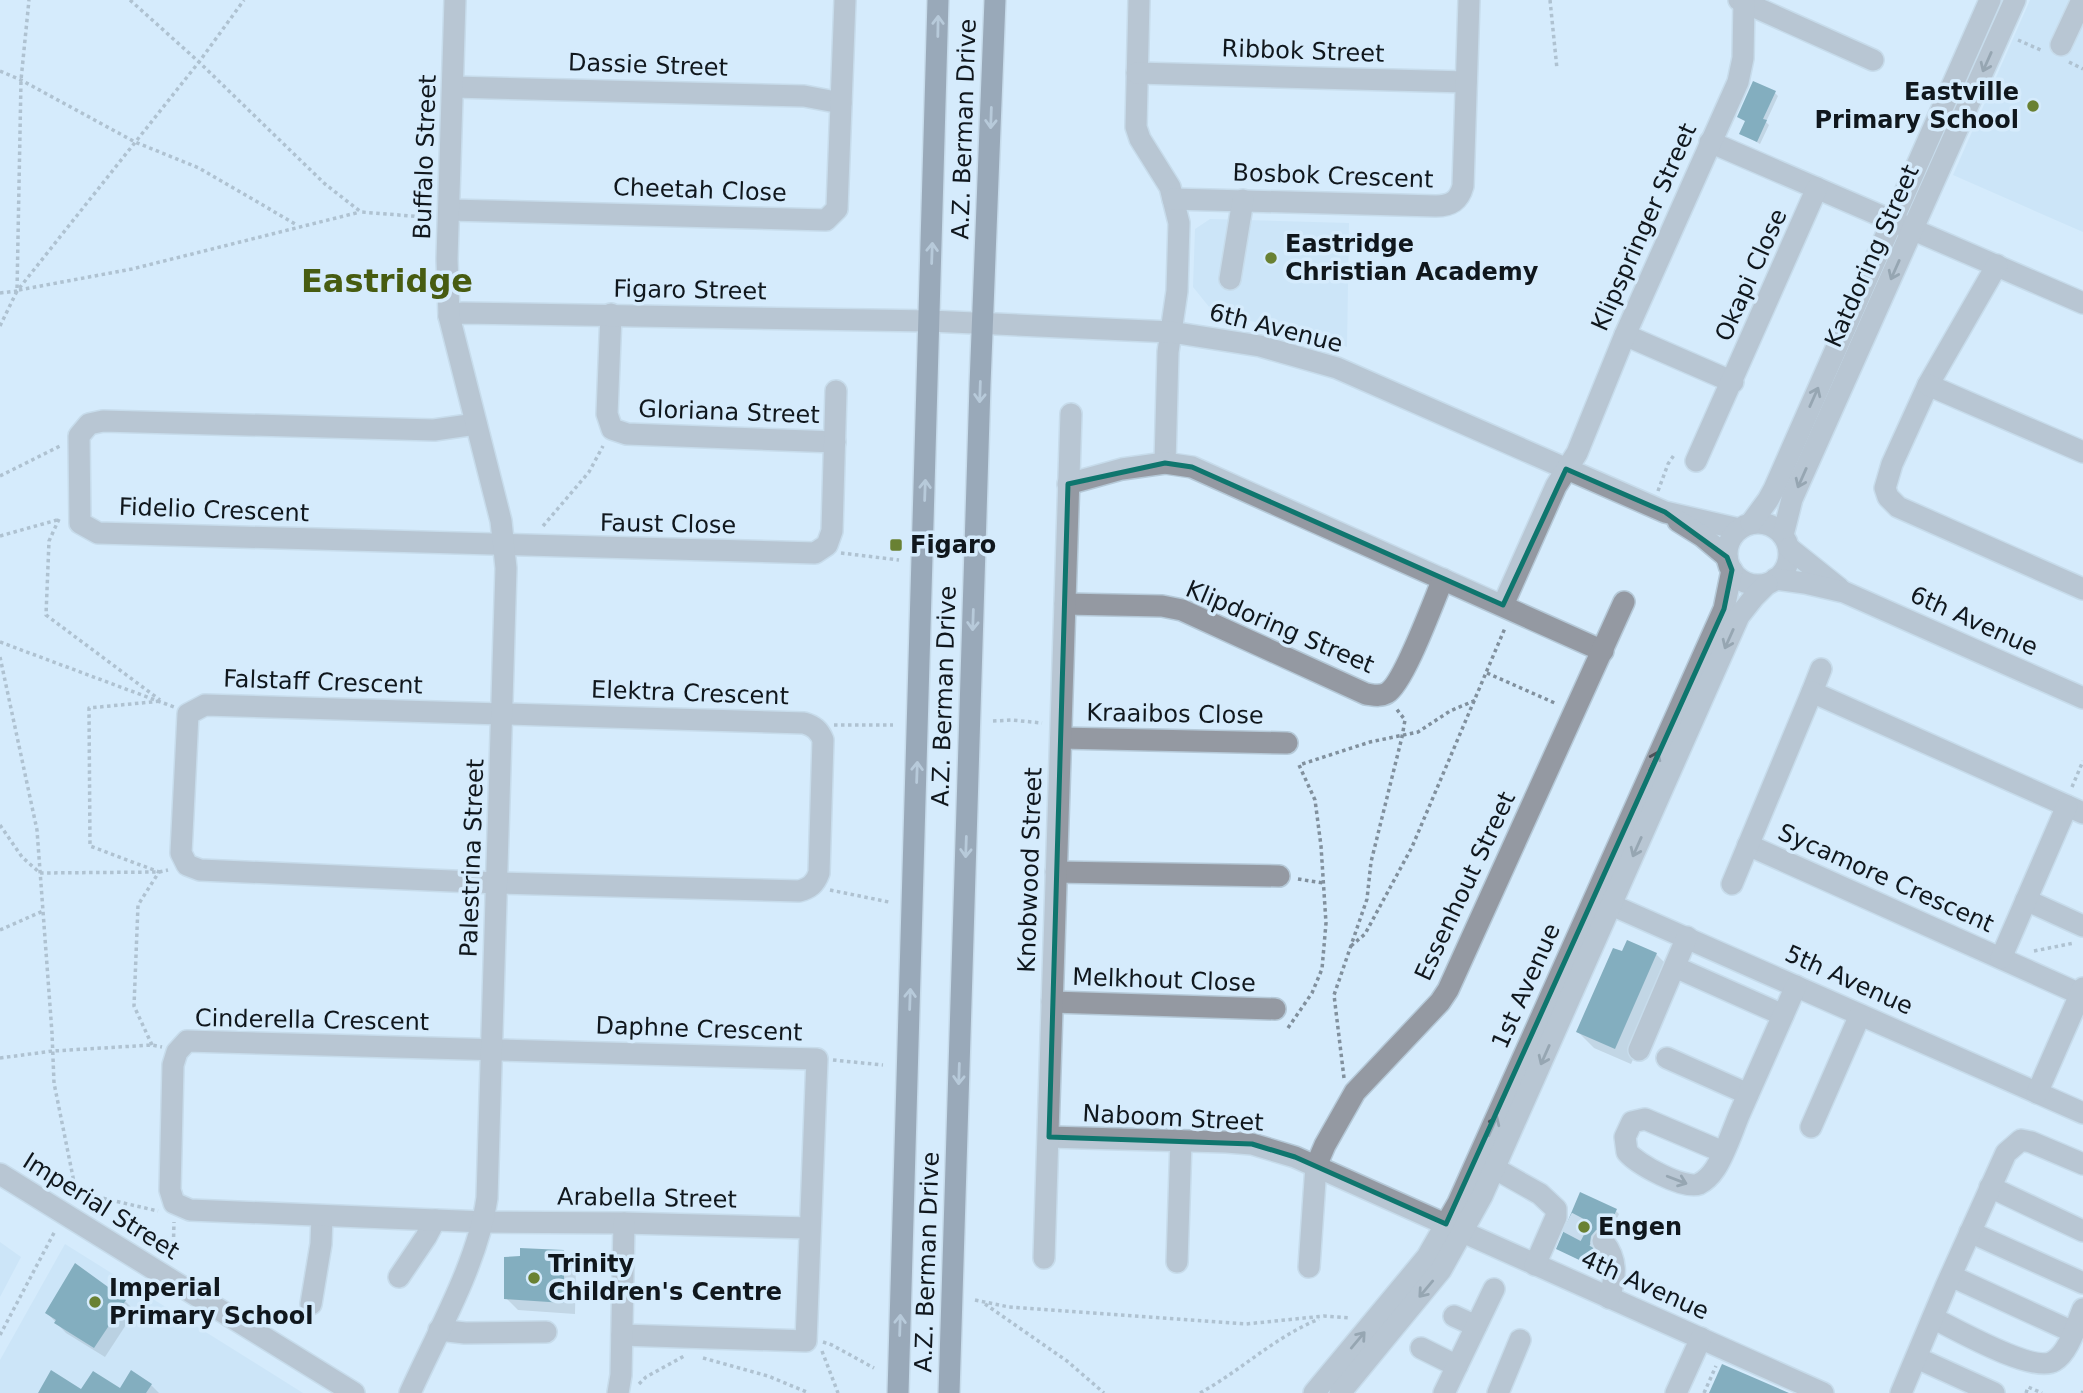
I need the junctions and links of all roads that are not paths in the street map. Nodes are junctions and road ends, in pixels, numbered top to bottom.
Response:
1 (455, 0) edge
2 (845, 0) edge
3 (939, 0) edge
4 (995, 0) edge
5 (1139, 0) edge
6 (1469, 0) edge
7 (1743, 0) edge
8 (1990, 0) edge
9 (2015, 0) edge
10 (2082, 0) edge
11 (2061, 46) dead end
12 (1873, 60) dead end
13 (1137, 73) junction
14 (1466, 82) junction
15 (454, 86) junction
16 (841, 103) junction
17 (1710, 142) junction
18 (1817, 188) junction
19 (1173, 199) junction
20 (1243, 200) junction
21 (449, 210) junction
22 (1892, 221) junction
23 (1913, 229) junction
24 (1997, 265) junction
25 (1230, 279) dead end
26 (2083, 303) edge
27 (611, 314) junction
28 (449, 316) junction
29 (930, 321) junction
30 (983, 324) junction
31 (1171, 332) junction
32 (1625, 335) junction
33 (1733, 382) junction
34 (1928, 385) junction
35 (836, 391) dead end
36 (1071, 414) dead end
37 (476, 424) junction
38 (835, 442) junction
39 (2083, 452) edge
40 (1696, 461) dead end
41 (1164, 463) junction
42 (1566, 469) junction
43 (1068, 484) junction
44 (1661, 503) junction
45 (1745, 526) junction
46 (1786, 542) junction
47 (514, 545) junction
48 (827, 545) joint
49 (1729, 563) junction
50 (1443, 579) junction
51 (1771, 581) junction
52 (2083, 589) edge
53 (1844, 592) junction
54 (1624, 603) dead end
55 (1065, 604) junction
56 (1508, 607) junction
57 (1603, 651) junction
58 (1821, 669) dead end
59 (1812, 692) junction
60 (2083, 698) edge
61 (502, 713) junction
62 (1061, 731) junction
63 (1287, 743) dead end
64 (2073, 805) edge
65 (1748, 845) junction
66 (1056, 872) junction
67 (1279, 876) road end
68 (497, 883) junction
69 (1732, 884) dead end
70 (2026, 900) junction
71 (1603, 901) junction
72 (2083, 926) edge
73 (1687, 937) junction
74 (2001, 958) junction
75 (1675, 967) junction
76 (1796, 986) junction
77 (2082, 991) edge
78 (1052, 1002) junction
79 (1275, 1009) dead end
80 (1783, 1015) junction
81 (1860, 1015) junction
82 (492, 1049) junction
83 (1639, 1050) dead end
84 (1667, 1058) dead end
85 (2038, 1093) junction
86 (1748, 1094) junction
87 (2083, 1113) edge
88 (1811, 1127) dead end
89 (1049, 1137) junction
90 (1181, 1141) junction
91 (1723, 1152) dead end
92 (2083, 1164) edge
93 (1316, 1166) junction
94 (1494, 1168) junction
95 (0, 1174) edge
96 (1990, 1187) junction
97 (322, 1216) junction
98 (435, 1220) junction
99 (484, 1222) junction
100 (624, 1223) junction
101 (810, 1228) junction
102 (1455, 1228) junction
103 (2083, 1231) edge
104 (1970, 1232) junction
105 (1603, 1241) tunnel mouth
106 (1044, 1258) dead end
107 (1177, 1262) dead end
108 (1535, 1265) junction
109 (1309, 1266) dead end
110 (1951, 1276) junction
111 (399, 1278) dead end
112 (2083, 1283) edge
113 (1493, 1289) dead end
114 (1609, 1298) junction
115 (311, 1304) dead end
116 (2083, 1309) edge
117 (1454, 1317) dead end
118 (1933, 1318) junction
119 (1476, 1326) junction
120 (439, 1330) junction
121 (546, 1332) dead end
122 (2073, 1332) junction
123 (622, 1335) junction
124 (1701, 1338) junction
125 (1520, 1340) dead end
126 (1421, 1348) dead end
127 (1917, 1358) junction
128 (1457, 1366) junction
129 (1450, 1391) edge
130 (625, 1392) edge
131 (354, 1393) edge
132 (410, 1393) edge
133 (898, 1393) edge
134 (949, 1393) edge
135 (1314, 1393) edge
136 (1340, 1393) edge
137 (1498, 1393) edge
138 (1676, 1393) edge
139 (1823, 1393) edge
140 (1902, 1393) edge
141 (1994, 1393) edge

1 - 15 street, Buffalo Street
2 - 16 street, Cheetah Close
29 -> 3 main road, A.Z. Berman Drive
4 -> 30 main road, A.Z. Berman Drive
5 - 13 street
6 - 14 street, Bosbok Crescent
7 - 12 street
7 - 17 street, Klipspringer Street
8 - 22 street, Katdoring Street
9 -> 23 street, Katdoring Street
10 - 11 street
13 - 14 street, Ribbok Street
13 - 19 street
14 - 20 street, Bosbok Crescent
15 - 16 street, Dassie Street
15 - 21 street, Buffalo Street
16 - 21 street, Cheetah Close
17 - 18 street
17 - 32 street, Klipspringer Street
18 - 22 street
18 - 33 street, Okapi Close
19 - 20 street, Bosbok Crescent
19 - 31 street
20 - 25 street
21 - 28 street, Buffalo Street
22 - 23 street
45 -> 22 street, Katdoring Street
23 - 24 street
23 -> 46 street, Katdoring Street
24 - 26 street
24 - 34 street
27 - 28 street, Figaro Street
27 - 29 street, Figaro Street
27 - 38 street, Gloriana Street
28 - 37 street, Palestrina Street
29 - 30 street, 6th Avenue
133 -> 29 main road, A.Z. Berman Drive
30 - 31 street, 6th Avenue
30 -> 134 main road, A.Z. Berman Drive
31 - 41 street
31 - 42 street, 6th Avenue
32 - 33 street
32 - 42 street, Klipspringer Street
33 - 40 street, Okapi Close
34 - 39 street
34 - 52 street
35 - 38 street, Gloriana Street
36 - 43 street, Knobwood Street
37 - 47 street, Palestrina Street
37 - 47 street, Fidelio Crescent
38 - 48 street, Gloriana Street
41 - 43 street
41 - 50 street
42 - 44 street, 6th Avenue
42 - 56 street, Klipspringer Street
43 - 55 street, Knobwood Street
44 - 45 street, 6th Avenue
44 - 49 street, 6th Avenue
45 - 46 street
45 - 49 street
46 - 51 street
46 - 53 street, 6th Avenue
47 - 48 street, Faust Close
47 - 61 street, Palestrina Street
49 - 51 street
71 -> 49 street, 1st Avenue
50 - 55 street, Klipdoring Street
50 - 56 street
51 - 53 street, 6th Avenue
51 -> 71 street, 1st Avenue
53 - 60 street, 6th Avenue
54 - 57 street, Essenhout Street
55 - 62 street, Knobwood Street
56 - 57 street
57 - 93 street, Essenhout Street
58 - 59 street, Sycamore Crescent
59 - 64 street
59 - 65 street, Sycamore Crescent
61 - 68 street, Palestrina Street
61 - 68 street, Falstaff Crescent
61 - 68 street, Elektra Crescent
62 - 63 street, Kraaibos Close
62 - 66 street, Knobwood Street
64 - 70 street
65 - 69 street
65 - 74 street, Sycamore Crescent
66 - 67 street
66 - 78 street, Knobwood Street
68 - 82 street, Palestrina Street
70 - 72 street
70 - 74 street
71 - 73 street, 5th Avenue
71 -> 94 street, 1st Avenue
102 -> 71 street, 1st Avenue
73 - 75 street
73 - 76 street, 5th Avenue
74 - 77 street, Sycamore Crescent
75 - 80 street
75 - 83 street
76 - 80 street
76 - 81 street, 5th Avenue
77 - 85 street
78 - 79 street, Melkhout Close
78 - 89 street, Knobwood Street
80 - 86 street
81 - 85 street, 5th Avenue
81 - 88 street
82 - 97 street, Cinderella Crescent
82 - 99 street, Palestrina Street
82 - 101 street, Daphne Crescent
84 - 86 street
85 - 87 street, 5th Avenue
86 - 91 street
89 - 90 street, Naboom Street
89 - 106 street, Knobwood Street
90 - 93 street, Naboom Street
90 - 107 street
92 - 96 street
93 - 102 street, Naboom Street
93 - 109 street
94 - 102 street, 1st Avenue
94 - 108 street
95 - 131 street, Imperial Street
96 - 103 street
96 - 104 street
97 - 98 street
97 - 115 street
98 - 99 street
98 - 111 street
99 - 100 street, Arabella Street
99 - 120 street, Palestrina Street
100 - 101 street, Arabella Street
100 - 123 street
101 - 123 street, Daphne Crescent
102 - 108 street, 4th Avenue
135 -> 102 street, 1st Avenue
102 -> 136 street, 1st Avenue
104 - 110 street
104 - 112 street
105 - 114 street
108 - 114 street, 4th Avenue
110 - 118 street
110 - 122 street
113 - 119 street
114 - 124 street, 4th Avenue
116 - 122 street
117 - 119 street
118 - 122 street
118 - 127 street
119 - 128 street
120 - 121 street
120 - 132 street, Palestrina Street
123 - 130 street
124 - 138 street
124 - 139 street, 4th Avenue
125 - 137 street
126 - 128 street
127 - 140 street
127 - 141 street
128 - 129 street

